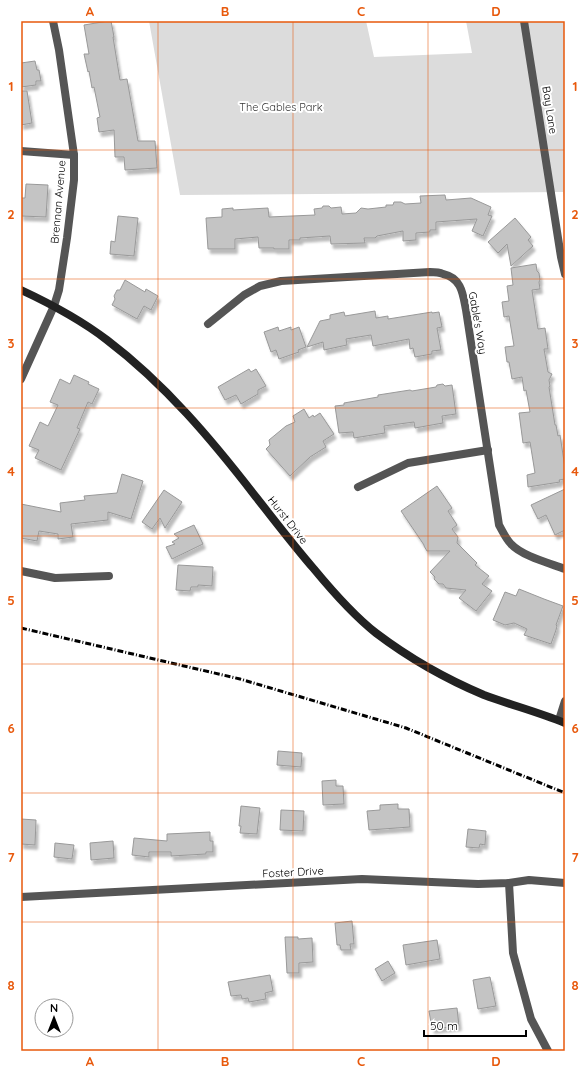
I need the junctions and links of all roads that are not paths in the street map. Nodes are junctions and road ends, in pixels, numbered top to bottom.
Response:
1 (53, 21) edge
2 (524, 21) edge
3 (21, 151) edge
4 (74, 155) junction
5 (565, 274) edge
6 (21, 290) edge
7 (54, 306) junction
8 (208, 324) dead end
9 (21, 379) edge
10 (488, 450) junction
11 (358, 487) dead end
12 (565, 569) edge
13 (21, 571) edge
14 (109, 576) dead end
15 (565, 701) edge
16 (562, 721) edge
17 (508, 883) junction
18 (565, 883) edge
19 (21, 897) edge
20 (548, 1051) edge

1 - 4 street, Brennan Avenue
2 - 5 street, Bay Lane
3 - 4 street
4 - 7 street, Brennan Avenue
6 - 7 street, Hurst Drive
7 - 9 street, Brennan Avenue
7 - 16 street, Hurst Drive
8 - 10 street, Gable's Way
10 - 11 street
10 - 12 street, Gable's Way
13 - 14 street
15 - 16 street
17 - 18 street, Foster Drive
17 - 19 street, Foster Drive
17 - 20 street

